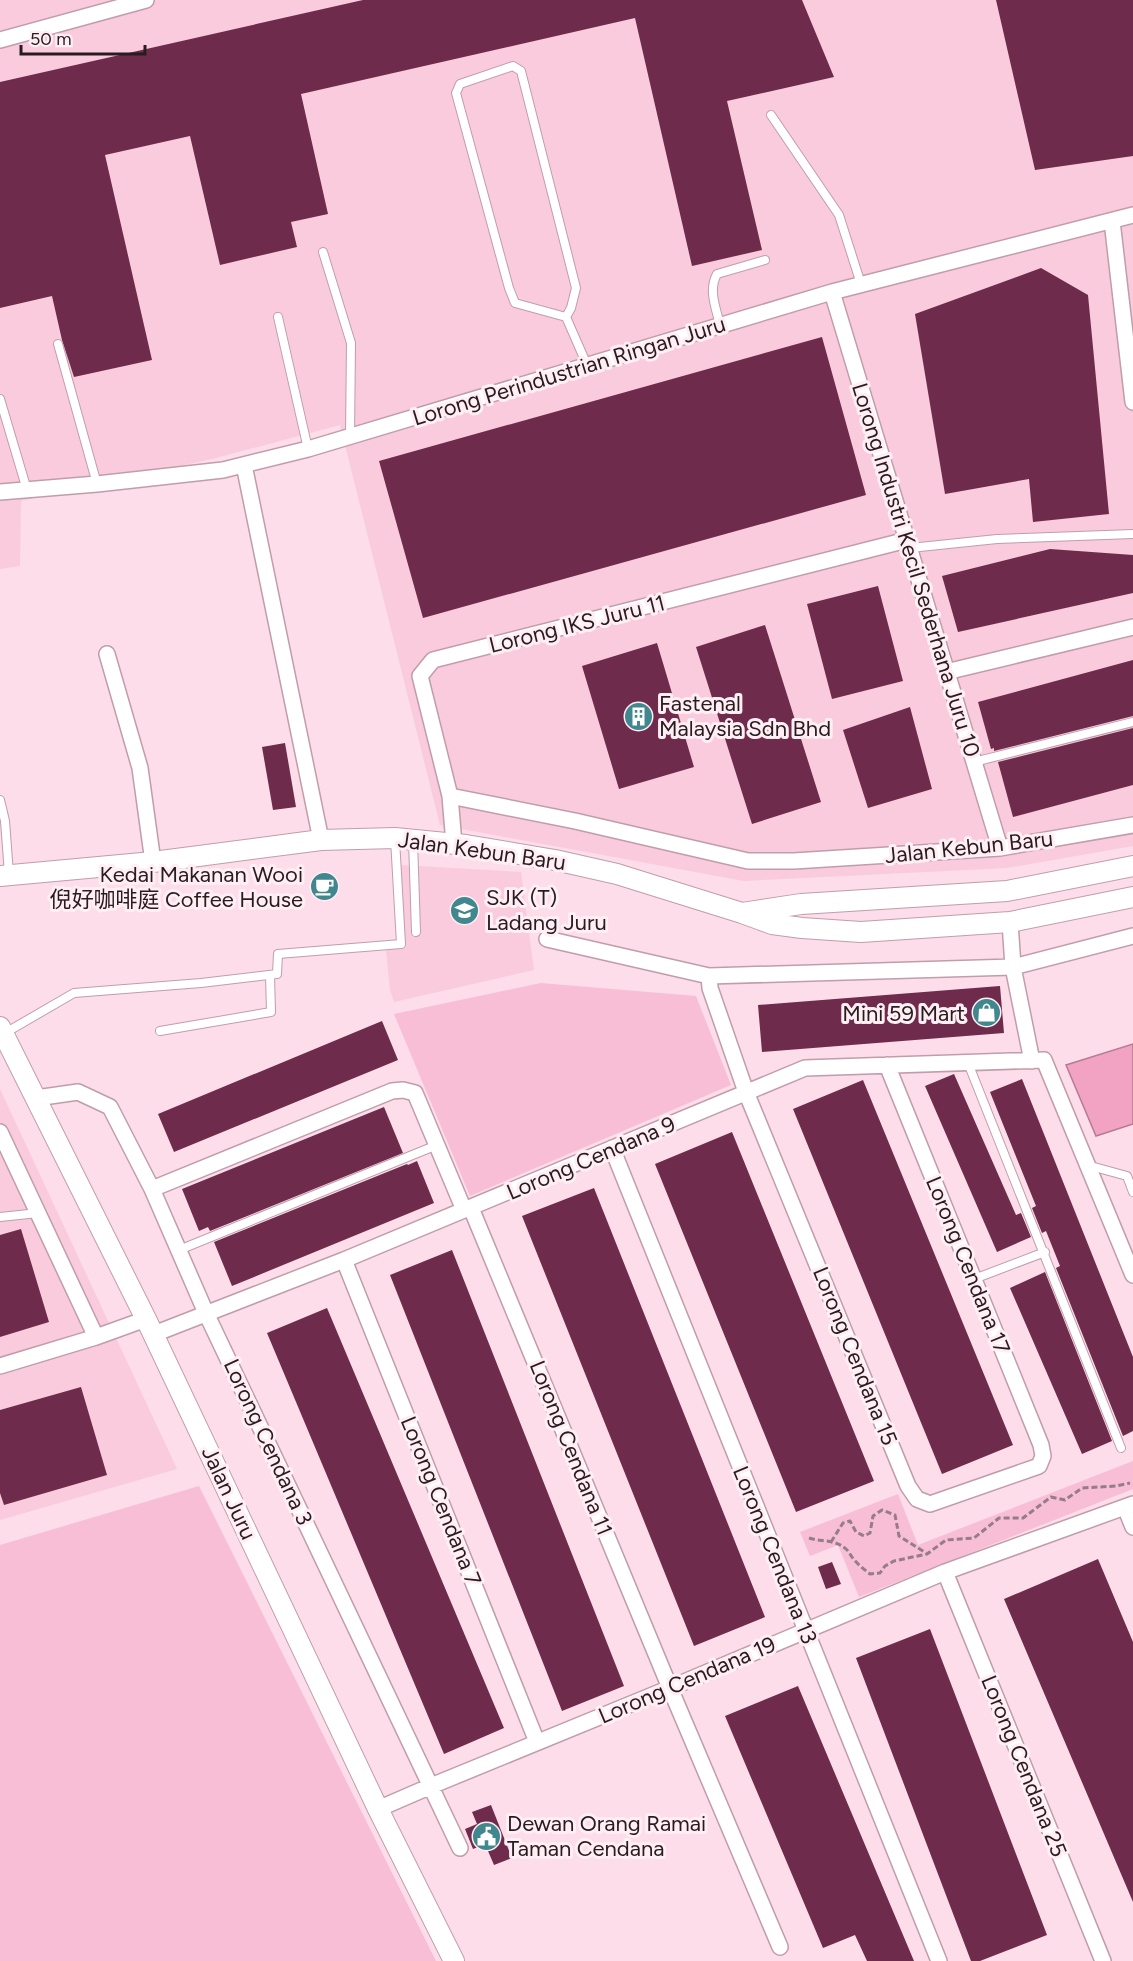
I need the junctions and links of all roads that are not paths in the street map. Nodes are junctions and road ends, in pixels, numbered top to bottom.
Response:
1 (147, 0) edge
2 (0, 40) edge
3 (771, 115) dead end
4 (1133, 215) edge
5 (1112, 221) junction
6 (322, 252) dead end
7 (765, 260) dead end
8 (861, 284) junction
9 (832, 292) junction
10 (278, 317) dead end
11 (566, 317) junction
12 (720, 325) junction
13 (58, 344) dead end
14 (587, 365) junction
15 (0, 399) edge
16 (1133, 402) edge
17 (350, 436) junction
18 (308, 449) junction
19 (244, 465) junction
20 (97, 484) junction
21 (27, 490) junction
22 (0, 492) edge
23 (1133, 534) edge
24 (908, 544) junction
25 (1133, 627) edge
26 (106, 654) dead end
27 (946, 672) junction
28 (1133, 722) edge
29 (974, 762) junction
30 (450, 796) junction
31 (0, 800) edge
32 (1133, 825) edge
33 (404, 838) junction
34 (321, 840) junction
35 (454, 844) junction
36 (1000, 848) junction
37 (153, 862) junction
38 (1133, 866) edge
39 (3, 878) edge
40 (1133, 897) edge
41 (742, 913) junction
42 (1010, 922) junction
43 (416, 932) dead end
44 (1133, 936) edge
45 (547, 939) dead end
46 (1014, 967) junction
47 (270, 975) junction
48 (709, 976) junction
49 (2, 1031) edge
50 (160, 1031) dead end
51 (1038, 1060) junction
52 (968, 1063) junction
53 (886, 1065) junction
54 (746, 1092) junction
55 (36, 1098) junction
56 (0, 1132) edge
57 (437, 1145) junction
58 (612, 1148) junction
59 (1087, 1165) junction
60 (152, 1190) junction
61 (1133, 1192) edge
62 (468, 1209) junction
63 (38, 1213) junction
64 (0, 1217) edge
65 (179, 1250) junction
66 (1044, 1252) junction
67 (344, 1260) junction
68 (1133, 1275) edge
69 (974, 1279) junction
70 (206, 1313) junction
71 (150, 1327) junction
72 (96, 1337) junction
73 (0, 1365) edge
74 (1121, 1448) dead end
75 (1039, 1466) joint
76 (1129, 1506) edge
77 (1133, 1527) edge
78 (945, 1572) junction
79 (805, 1630) junction
80 (670, 1688) junction
81 (537, 1742) junction
82 (430, 1786) junction
83 (378, 1809) junction
84 (460, 1848) dead end
85 (780, 1947) dead end
86 (454, 1961) edge
87 (939, 1961) edge
88 (1103, 1961) edge

1 - 2 street
3 - 8 lane
4 - 5 street, Lorong Perindustrian Ringan Juru
5 - 8 street, Lorong Perindustrian Ringan Juru
5 - 16 street
6 - 17 lane
7 - 12 lane
8 - 9 street, Lorong Perindustrian Ringan Juru
9 - 12 street, Lorong Perindustrian Ringan Juru
9 - 24 street, Lorong Industri Kecil Sederhana Juru 10
10 - 18 lane
11 - 11 lane
11 - 14 lane
12 - 14 street, Lorong Perindustrian Ringan Juru
13 - 20 lane
14 - 17 street, Lorong Perindustrian Ringan Juru
15 - 21 lane
17 - 18 street, Lorong Perindustrian Ringan Juru
18 - 19 street, Lorong Perindustrian Ringan Juru
19 - 20 street, Lorong Perindustrian Ringan Juru
19 - 34 street
20 - 21 street, Lorong Perindustrian Ringan Juru
21 - 22 street, Lorong Perindustrian Ringan Juru
23 - 24 lane
24 - 27 street, Lorong Industri Kecil Sederhana Juru 10
24 - 30 street, Lorong IKS Juru 11
25 - 27 street
26 - 37 street
27 - 29 street, Lorong Industri Kecil Sederhana Juru 10
28 - 29 lane
29 - 36 street, Lorong Industri Kecil Sederhana Juru 10
30 - 35 street, Lorong IKS Juru 11
30 - 36 street, Jalan Kebun Baru
31 - 39 lane
32 - 36 street, Jalan Kebun Baru
33 - 34 street, Jalan Kebun Baru
33 - 35 street, Jalan Kebun Baru
33 - 43 lane
33 - 47 lane
34 - 37 street, Jalan Kebun Baru
35 - 41 street, Jalan Kebun Baru
37 - 39 street, Jalan Kebun Baru
38 - 41 street, Jalan Kebun Baru
40 - 42 street, Jalan Kebun Baru
41 - 42 street, Jalan Kebun Baru
42 - 46 street
44 - 46 street
45 - 48 street
46 - 48 street
46 - 51 street
47 - 49 lane
47 - 50 lane
48 - 54 street, Lorong Cendana 15
49 - 55 street, Jalan Juru
51 - 52 street, Lorong Cendana 9
51 - 59 street
52 - 53 street, Lorong Cendana 9
52 - 66 lane
53 - 54 street, Lorong Cendana 9
53 - 69 street, Lorong Cendana 17
54 - 58 street, Lorong Cendana 9
54 - 75 street, Lorong Cendana 15
55 - 60 street, Lorong Cendana 3
55 - 71 street, Jalan Juru
56 - 63 street
57 - 60 street, Lorong Cendana 11
57 - 62 street, Lorong Cendana 11
57 - 65 lane
58 - 62 street, Lorong Cendana 9
58 - 79 street, Lorong Cendana 13
59 - 61 lane
59 - 68 street
60 - 65 street, Lorong Cendana 3
62 - 67 street, Lorong Cendana 9
62 - 80 street, Lorong Cendana 11
63 - 64 lane
63 - 72 street
65 - 70 street, Lorong Cendana 3
66 - 69 lane
66 - 74 lane
67 - 70 street, Lorong Cendana 9
67 - 81 street, Lorong Cendana 7
69 - 75 street, Lorong Cendana 17
70 - 71 street, Lorong Cendana 9
70 - 82 street, Lorong Cendana 3
71 - 72 street, Lorong Cendana 9
71 - 83 street, Jalan Juru
72 - 73 street, Lorong Cendana 9
76 - 77 street
76 - 78 street, Lorong Cendana 19
78 - 79 street, Lorong Cendana 19
78 - 88 street, Lorong Cendana 25
79 - 80 street, Lorong Cendana 19
79 - 87 street, Lorong Cendana 13
80 - 81 street, Lorong Cendana 19
80 - 85 street, Lorong Cendana 11
81 - 82 street, Lorong Cendana 19
82 - 83 street, Lorong Cendana 19
82 - 84 street, Lorong Cendana 3
83 - 86 street, Jalan Juru

